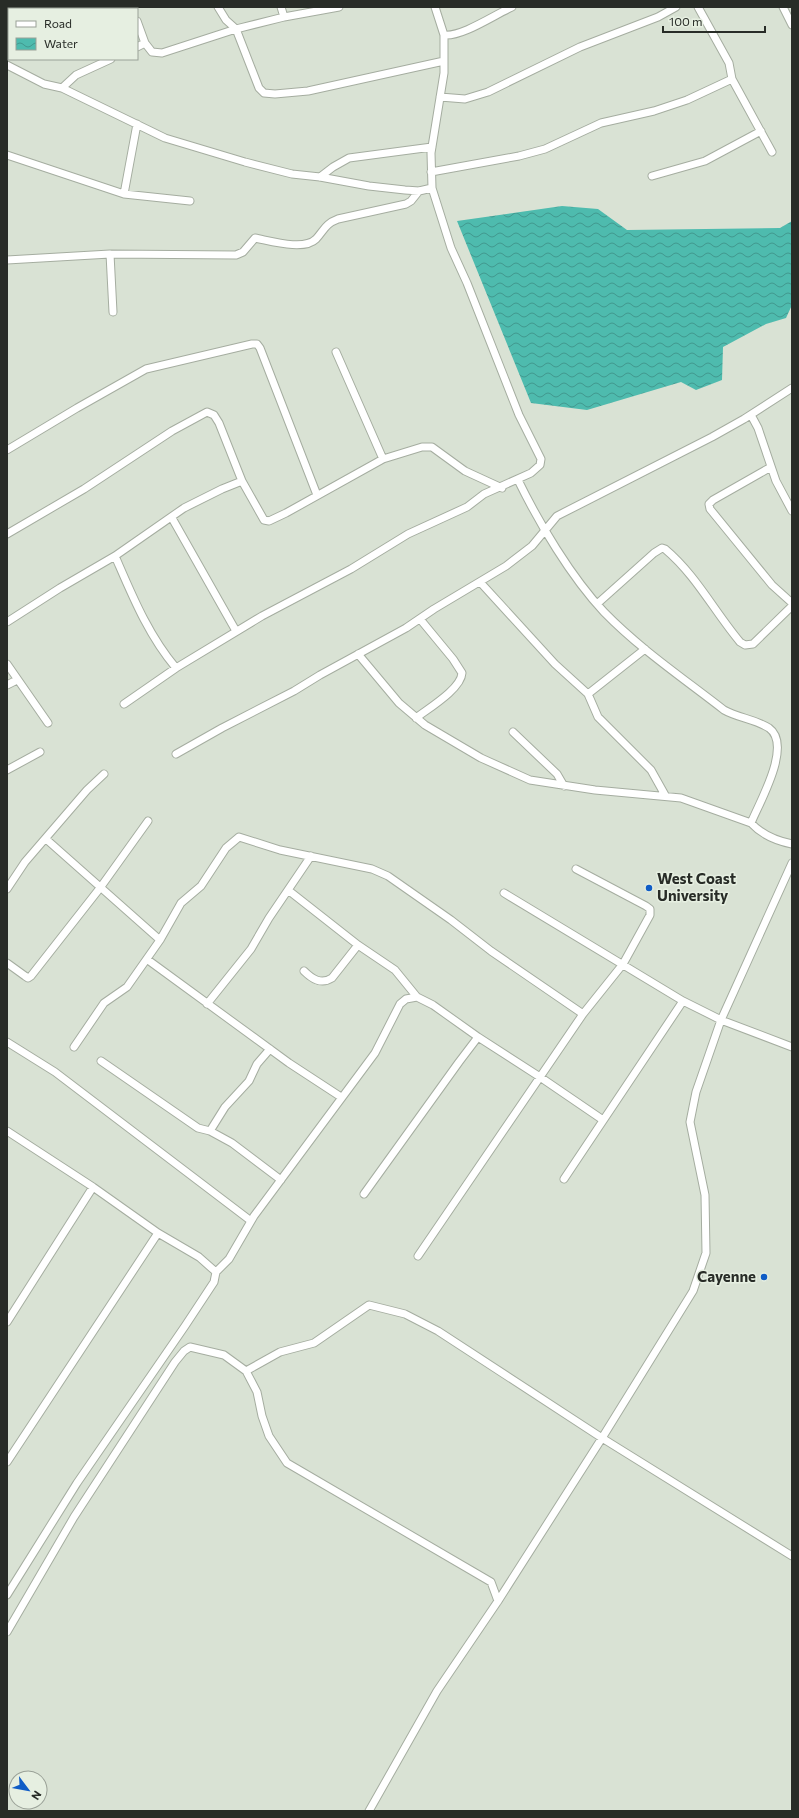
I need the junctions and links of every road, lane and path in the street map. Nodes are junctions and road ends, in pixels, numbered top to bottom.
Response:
1 (218, 7) edge
2 (281, 7) edge
3 (340, 7) edge
4 (436, 7) edge
5 (512, 7) edge
6 (676, 7) edge
7 (698, 7) edge
8 (784, 7) edge
9 (284, 17) junction
10 (138, 25) edge
11 (792, 25) edge
12 (236, 29) junction
13 (444, 35) junction
14 (145, 43) junction
15 (138, 46) edge
16 (109, 60) edge
17 (444, 61) junction
18 (7, 65) edge
19 (732, 79) junction
20 (62, 88) junction
21 (440, 97) junction
22 (137, 124) junction
23 (761, 132) junction
24 (432, 147) junction
25 (772, 152) dead end
26 (7, 155) edge
27 (432, 172) junction
28 (652, 176) dead end
29 (320, 177) junction
30 (432, 188) junction
31 (419, 191) junction
32 (124, 194) junction
33 (190, 201) dead end
34 (110, 254) junction
35 (7, 260) edge
36 (113, 312) dead end
37 (336, 352) dead end
38 (792, 388) edge
39 (751, 415) junction
40 (7, 450) edge
41 (383, 459) junction
42 (771, 467) junction
43 (518, 480) junction
44 (242, 481) junction
45 (502, 488) junction
46 (317, 495) junction
47 (792, 512) edge
48 (172, 518) junction
49 (545, 530) junction
50 (7, 534) edge
51 (115, 556) junction
52 (480, 582) junction
53 (792, 603) edge
54 (597, 604) junction
55 (792, 606) edge
56 (420, 619) junction
57 (7, 622) edge
58 (236, 631) junction
59 (646, 649) junction
60 (358, 654) junction
61 (7, 664) edge
62 (176, 668) junction
63 (17, 680) junction
64 (7, 685) edge
65 (588, 694) junction
66 (124, 704) dead end
67 (416, 718) junction
68 (48, 723) dead end
69 (512, 732) dead end
70 (40, 752) dead end
71 (176, 754) dead end
72 (7, 770) edge
73 (104, 774) dead end
74 (564, 786) junction
75 (665, 795) junction
76 (148, 821) dead end
77 (751, 823) junction
78 (46, 840) junction
79 (792, 844) edge
80 (311, 856) junction
81 (792, 863) edge
82 (576, 869) dead end
83 (7, 888) edge
84 (100, 888) junction
85 (288, 890) junction
86 (504, 893) dead end
87 (160, 940) junction
88 (358, 945) junction
89 (148, 960) junction
90 (7, 962) edge
91 (623, 964) junction
92 (304, 971) dead end
93 (417, 997) junction
94 (683, 1001) junction
95 (207, 1004) junction
96 (583, 1014) junction
97 (721, 1020) junction
98 (478, 1037) junction
99 (7, 1042) edge
100 (74, 1047) dead end
101 (792, 1047) edge
102 (270, 1049) junction
103 (100, 1061) dead end
104 (540, 1077) junction
105 (341, 1097) junction
106 (603, 1120) junction
107 (7, 1131) edge
108 (210, 1131) junction
109 (564, 1179) dead end
110 (280, 1180) junction
111 (93, 1188) junction
112 (364, 1194) dead end
113 (251, 1221) junction
114 (158, 1233) junction
115 (418, 1256) dead end
116 (216, 1272) junction
117 (7, 1322) edge
118 (246, 1372) junction
119 (602, 1438) junction
120 (7, 1462) edge
121 (792, 1556) edge
122 (7, 1595) edge
123 (498, 1601) junction
124 (7, 1632) edge
125 (369, 1811) edge

1 - 12 street
2 - 9 street
3 - 9 street
4 - 13 street
5 - 13 street
6 - 21 street
7 - 19 street
8 - 11 street
9 - 12 street
10 - 14 street
12 - 14 street
12 - 17 street
13 - 17 street
14 - 15 street
16 - 20 street
17 - 21 street
18 - 20 street
19 - 23 street
19 - 27 street
20 - 22 street
21 - 24 street
22 - 29 street
22 - 32 street
23 - 25 street
23 - 28 street
24 - 27 street
24 - 29 street
26 - 32 street
27 - 30 street
29 - 31 street
30 - 31 street
30 - 43 street
31 - 34 street
32 - 33 street
34 - 35 street
34 - 36 street
37 - 41 street
38 - 39 street
39 - 42 street
39 - 49 street
40 - 46 street
41 - 45 street
41 - 46 street
42 - 47 street
42 - 53 street
43 - 45 street
43 - 49 street
44 - 46 street
44 - 48 street
44 - 50 street
45 - 58 street
48 - 51 street
48 - 58 street
49 - 52 street
49 - 54 street
51 - 57 street
51 - 62 street
52 - 56 street
52 - 65 street
54 - 55 street
54 - 59 street
56 - 60 street
56 - 67 street
58 - 62 street
59 - 65 street
59 - 77 street
60 - 67 street
60 - 71 street
61 - 63 street
62 - 66 street
63 - 64 street
63 - 68 street
65 - 75 street
67 - 74 street
69 - 74 street
70 - 72 street
73 - 78 street
74 - 75 street
75 - 77 street
76 - 84 street
77 - 79 street
78 - 83 street
78 - 84 street
80 - 85 street
80 - 87 street
80 - 96 street
81 - 97 street
82 - 91 street
84 - 87 street
84 - 90 street
85 - 88 street
85 - 95 street
86 - 91 street
87 - 89 street
88 - 92 street
88 - 93 street
89 - 95 street
89 - 100 street
91 - 94 street
91 - 96 street
93 - 98 street
93 - 105 street
94 - 97 street
94 - 106 street
95 - 102 street
96 - 104 street
97 - 101 street
97 - 119 street
98 - 104 street
98 - 112 street
99 - 113 street
102 - 105 street
102 - 108 street
103 - 108 street
104 - 106 street
104 - 115 street
105 - 110 street
106 - 109 street
107 - 111 street
108 - 110 street
110 - 113 street
111 - 114 street
111 - 117 street
113 - 116 street
114 - 116 street
114 - 120 street
116 - 122 street
118 - 119 street
118 - 123 street
118 - 124 street
119 - 121 street
119 - 123 street
123 - 125 street

